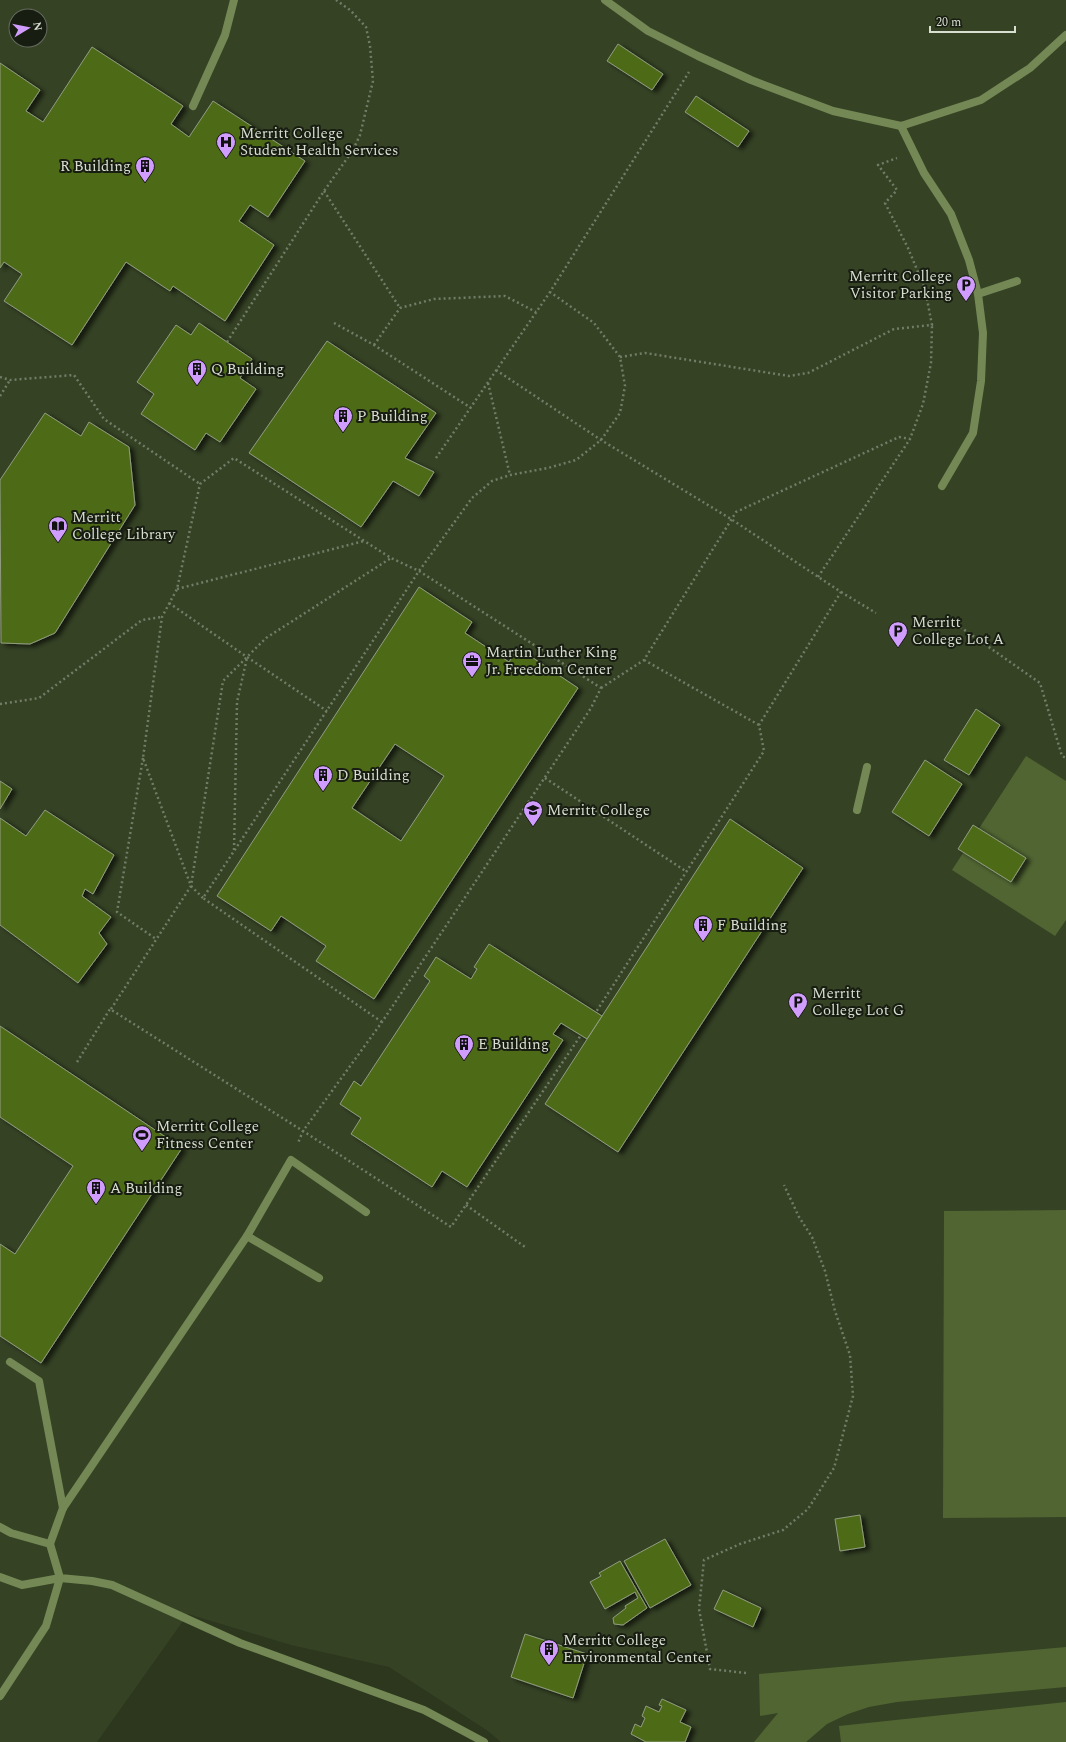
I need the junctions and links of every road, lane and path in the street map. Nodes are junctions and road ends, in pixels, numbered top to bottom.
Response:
1 (234, 0) edge
2 (336, 0) edge
3 (605, 0) edge
4 (1066, 35) edge
5 (698, 56) junction
6 (194, 106) dead end
7 (901, 126) junction
8 (914, 152) junction
9 (324, 191) junction
10 (1018, 281) dead end
11 (550, 292) junction
12 (978, 294) junction
13 (400, 308) junction
14 (536, 312) junction
15 (334, 323) dead end
16 (932, 325) junction
17 (227, 342) dead end
18 (374, 345) junction
19 (620, 357) junction
20 (496, 370) junction
21 (0, 378) edge
22 (10, 380) junction
23 (488, 383) junction
24 (0, 396) edge
25 (471, 408) junction
26 (910, 439) junction
27 (601, 440) junction
28 (436, 458) dead end
29 (510, 475) junction
30 (200, 484) junction
31 (942, 486) dead end
32 (731, 519) junction
33 (365, 541) junction
34 (391, 558) junction
35 (419, 571) junction
36 (818, 577) junction
37 (177, 589) junction
38 (841, 592) junction
39 (170, 603) junction
40 (876, 613) dead end
41 (162, 617) junction
42 (956, 624) dead end
43 (247, 657) junction
44 (644, 660) junction
45 (601, 688) junction
46 (0, 704) edge
47 (327, 710) junction
48 (759, 725) junction
49 (143, 758) junction
50 (1066, 758) edge
51 (867, 767) dead end
52 (545, 778) junction
53 (857, 810) dead end
54 (234, 851) junction
55 (687, 872) junction
56 (191, 886) junction
57 (203, 898) junction
58 (156, 939) junction
59 (110, 1009) junction
60 (596, 1012) dead end
61 (382, 1022) junction
62 (581, 1035) dead end
63 (77, 1062) dead end
64 (303, 1131) junction
65 (784, 1185) dead end
66 (466, 1205) junction
67 (366, 1212) dead end
68 (247, 1236) junction
69 (525, 1247) dead end
70 (319, 1278) dead end
71 (10, 1362) dead end
72 (63, 1508) junction
73 (0, 1527) edge
74 (50, 1544) junction
75 (0, 1577) edge
76 (60, 1578) junction
77 (746, 1673) dead end
78 (0, 1696) edge
79 (484, 1742) edge

1 - 6 lane
2 - 9 path
3 - 5 lane
4 - 7 lane
5 - 7 lane
5 - 11 path
7 - 8 lane
8 - 12 lane
8 - 16 path
9 - 13 path
9 - 17 path
10 - 12 lane
11 - 14 path
11 - 19 path
12 - 31 lane
13 - 14 path
13 - 18 path
14 - 20 path
15 - 18 path
16 - 19 path
16 - 26 path
18 - 25 path
19 - 27 path
20 - 23 path
20 - 27 path
21 - 22 path
22 - 24 path
22 - 30 path
23 - 25 path
23 - 29 path
25 - 28 path
26 - 32 path
26 - 36 path
27 - 29 path
27 - 32 path
29 - 35 path
30 - 33 path
30 - 37 path
32 - 36 path
32 - 44 path
33 - 34 path
33 - 37 path
34 - 35 path
34 - 43 path
35 - 45 path
35 - 47 path
36 - 38 path
37 - 39 path
38 - 40 path
38 - 48 path
39 - 41 path
39 - 43 path
41 - 46 path
41 - 49 path
42 - 50 path
43 - 47 path
43 - 54 path
43 - 56 path
44 - 45 path
44 - 48 path
45 - 52 path
47 - 54 path
48 - 55 path
49 - 56 path
49 - 58 path
51 - 53 lane
52 - 55 path
52 - 61 path
54 - 57 path
55 - 60 path
56 - 57 path
56 - 58 path
57 - 61 path
58 - 59 path
59 - 63 path
59 - 64 path
61 - 64 path
62 - 66 path
64 - 66 path
65 - 77 path
66 - 69 path
67 - 68 lane
68 - 70 lane
68 - 72 lane
71 - 72 lane
72 - 74 lane
73 - 74 lane
74 - 76 lane
75 - 76 lane
76 - 78 lane
76 - 79 lane

